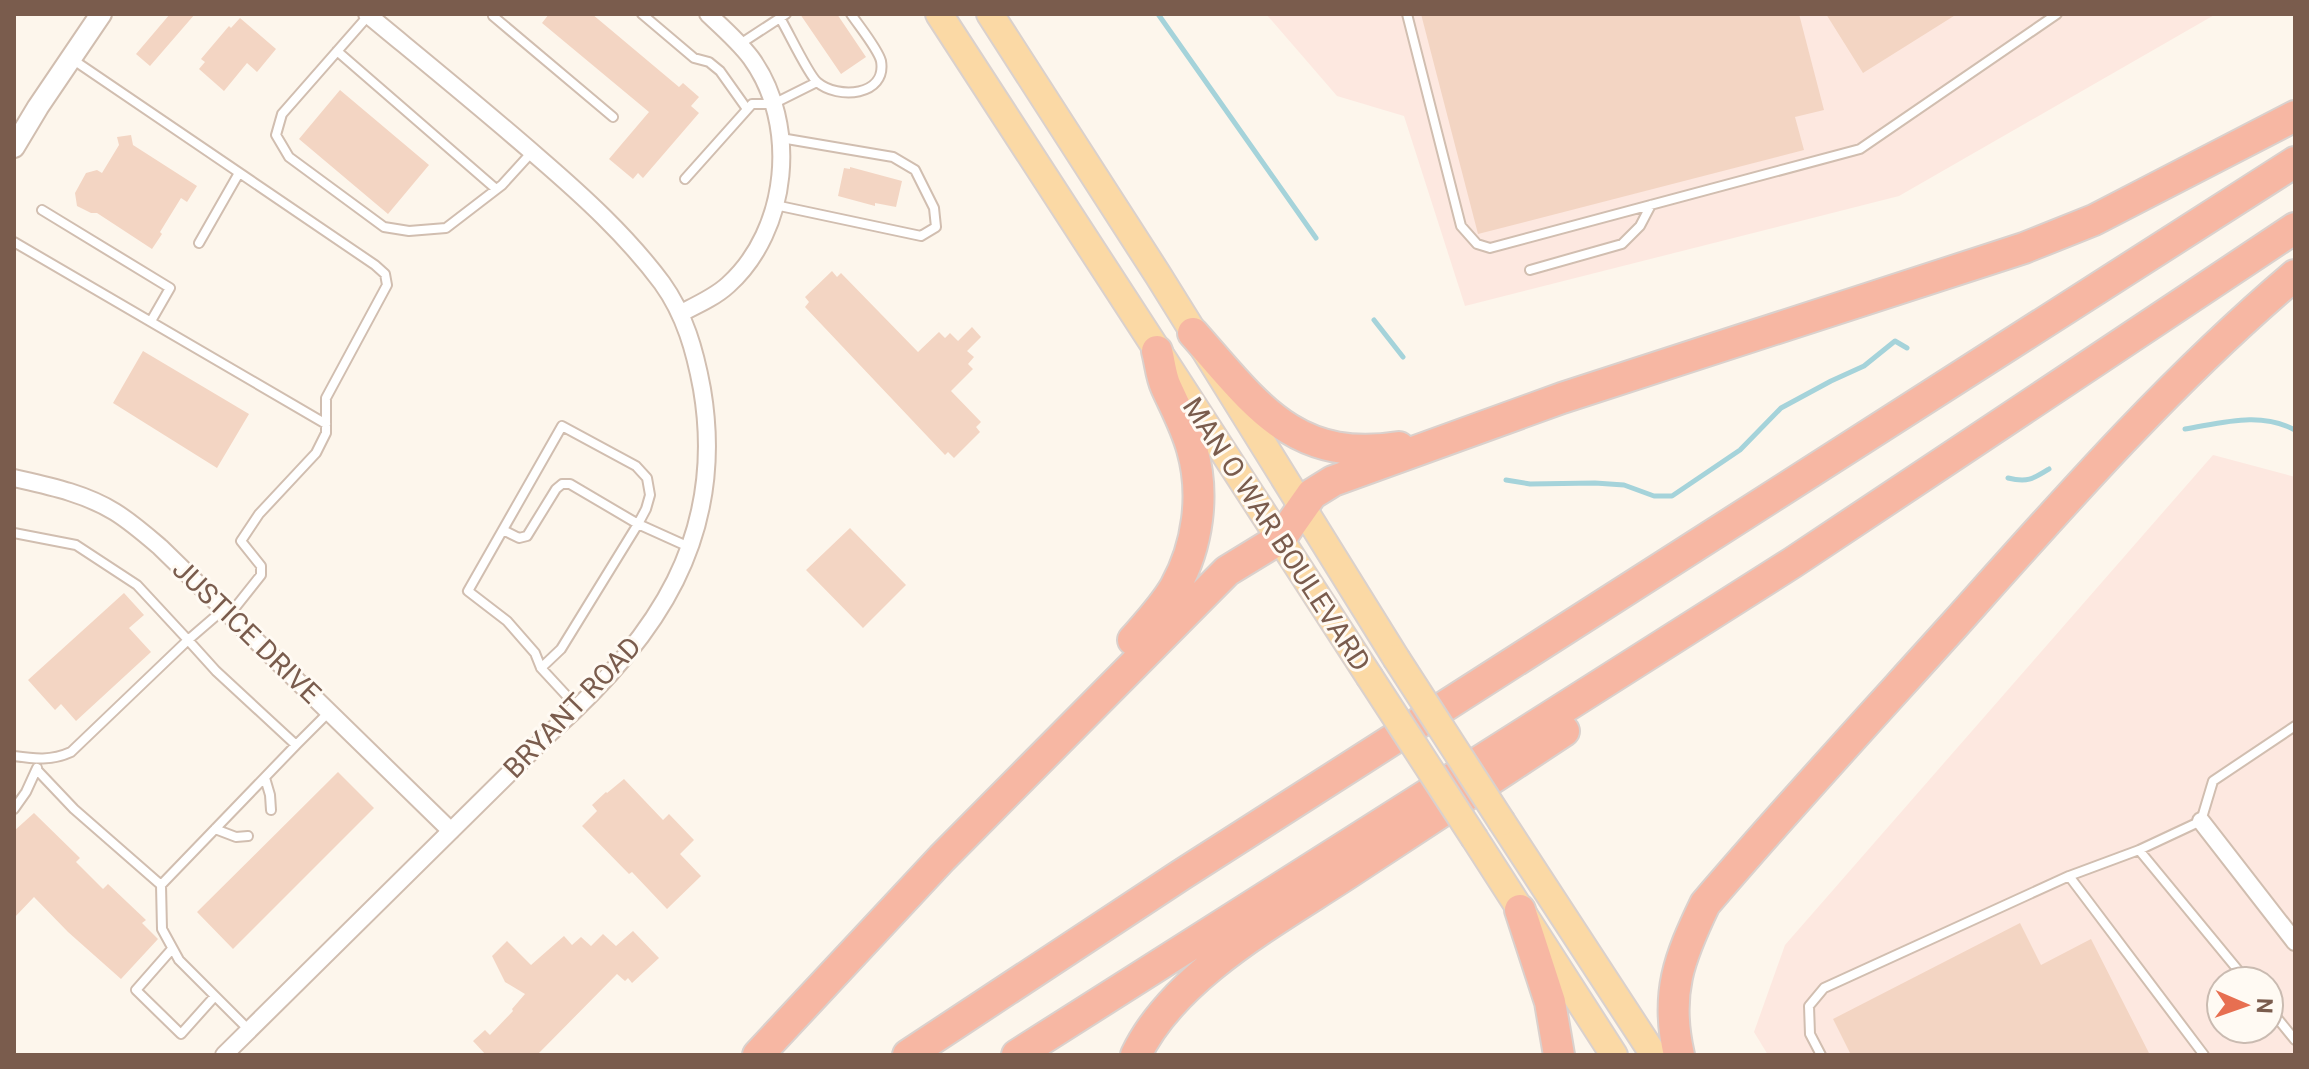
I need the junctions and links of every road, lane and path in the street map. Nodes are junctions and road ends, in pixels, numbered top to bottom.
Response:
1 (101, 14) edge
2 (368, 14) edge
3 (495, 14) edge
4 (642, 14) edge
5 (708, 14) edge
6 (851, 14) edge
7 (939, 14) edge
8 (990, 14) edge
9 (1407, 14) edge
10 (2057, 14) edge
11 (783, 16) edge
12 (739, 45) junction
13 (337, 51) junction
14 (71, 59) junction
15 (817, 82) junction
16 (773, 104) junction
17 (747, 109) junction
18 (2295, 116) edge
19 (613, 117) dead end
20 (780, 138) junction
21 (14, 147) edge
22 (532, 152) junction
23 (2295, 162) edge
24 (239, 173) junction
25 (685, 179) dead end
26 (496, 189) junction
27 (775, 205) junction
28 (1651, 205) junction
29 (42, 210) dead end
30 (2295, 228) edge
31 (14, 242) edge
32 (199, 243) dead end
33 (1530, 270) dead end
34 (2295, 275) edge
35 (681, 313) junction
36 (151, 321) junction
37 (1193, 333) junction
38 (1157, 351) junction
39 (326, 424) junction
40 (1467, 432) junction
41 (14, 478) edge
42 (1301, 509) junction
43 (638, 524) junction
44 (503, 530) junction
45 (14, 533) edge
46 (1281, 538) junction
47 (689, 548) junction
48 (1792, 563) junction
49 (227, 611) junction
50 (188, 640) junction
51 (541, 668) junction
52 (578, 708) junction
53 (330, 711) junction
54 (2295, 726) edge
55 (296, 745) junction
56 (14, 756) edge
57 (39, 760) junction
58 (37, 770) junction
59 (265, 778) junction
60 (14, 791) edge
61 (26, 792) junction
62 (14, 809) edge
63 (271, 810) dead end
64 (2201, 821) junction
65 (215, 829) junction
66 (451, 831) junction
67 (967, 833) junction
68 (248, 836) dead end
69 (2139, 850) junction
70 (2069, 876) junction
71 (161, 885) junction
72 (1520, 910) junction
73 (2295, 942) edge
74 (172, 949) junction
75 (2234, 965) edge
76 (215, 996) junction
77 (249, 1030) junction
78 (224, 1055) edge
79 (758, 1055) edge
80 (908, 1055) edge
81 (1017, 1055) edge
82 (1136, 1055) edge
83 (1559, 1055) edge
84 (1614, 1055) edge
85 (1654, 1055) edge
86 (1679, 1055) edge
87 (1821, 1055) edge
88 (2204, 1055) edge

1 - 14 street
2 - 13 lane
2 - 22 street, BRYANT ROAD
3 - 19 lane
4 - 17 lane
5 - 12 street
6 - 15 lane
7 - 38 main road, MAN O WAR BOULEVARD
8 - 37 main road, MAN O WAR BOULEVARD
9 - 28 lane
10 - 28 lane
11 - 12 lane
11 - 15 lane
12 - 16 street
13 - 26 lane
13 - 26 lane
14 - 21 street
14 - 24 lane
15 - 16 lane
16 - 17 lane
16 - 20 street
17 - 25 lane
18 - 40 highway
20 - 27 street
20 - 27 lane
22 - 26 lane
22 - 35 street, BRYANT ROAD
23 - 80 highway
24 - 32 lane
24 - 39 lane
27 - 35 street
28 - 33 lane
29 - 36 lane
30 - 48 highway
31 - 36 lane
34 - 86 highway
35 - 47 street, BRYANT ROAD
36 - 39 lane
37 - 40 highway
37 - 42 main road, MAN O WAR BOULEVARD
38 - 46 main road, MAN O WAR BOULEVARD
38 - 67 highway
39 - 49 lane
40 - 42 highway
41 - 49 street, JUSTICE DRIVE
42 - 46 highway
42 - 85 main road, MAN O WAR BOULEVARD, bridge
43 - 44 lane
43 - 44 lane
43 - 47 lane
43 - 51 lane
44 - 51 lane
45 - 50 lane
46 - 67 highway
46 - 72 main road, MAN O WAR BOULEVARD, bridge
47 - 52 street, BRYANT ROAD
48 - 81 highway
48 - 82 highway
49 - 50 lane
49 - 53 street, JUSTICE DRIVE
50 - 55 lane
50 - 57 lane
51 - 52 lane
52 - 66 street, BRYANT ROAD
53 - 55 lane
53 - 66 street, JUSTICE DRIVE
54 - 64 lane
55 - 59 lane
56 - 57 lane
57 - 58 lane
58 - 61 lane
58 - 71 lane
59 - 63 lane
59 - 65 lane
60 - 61 lane
61 - 62 lane
64 - 69 lane
64 - 73 street
65 - 68 lane
65 - 71 lane
66 - 77 street, BRYANT ROAD
67 - 79 highway
69 - 70 lane
69 - 75 lane
70 - 87 lane
70 - 88 lane
71 - 74 lane
72 - 83 highway
72 - 84 main road, MAN O WAR BOULEVARD
74 - 76 lane
74 - 76 lane
76 - 77 lane
77 - 78 street, BRYANT ROAD

